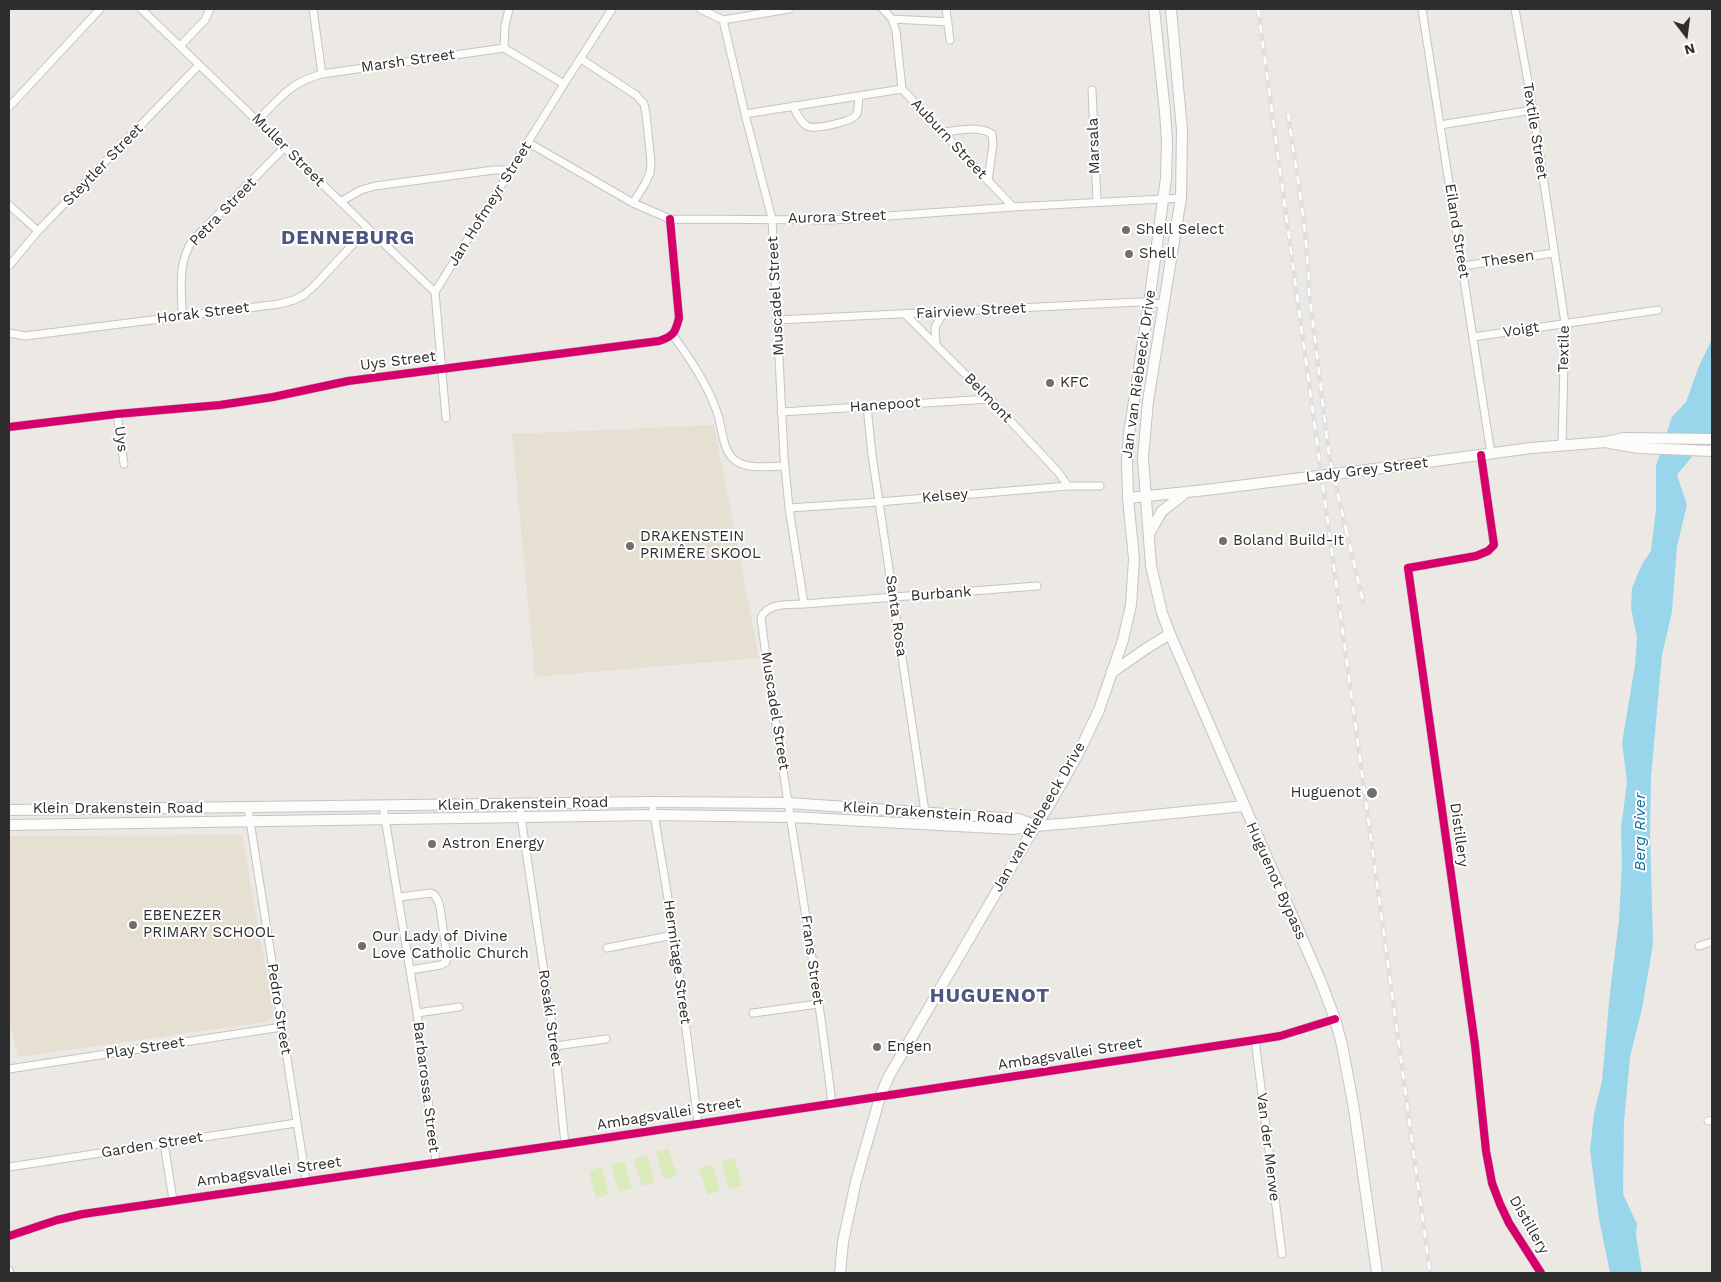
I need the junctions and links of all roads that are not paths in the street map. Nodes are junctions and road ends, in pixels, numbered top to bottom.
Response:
1 (100, 9) edge
2 (141, 9) edge
3 (210, 9) edge
4 (313, 9) edge
5 (509, 9) edge
6 (612, 9) edge
7 (700, 9) edge
8 (789, 9) edge
9 (883, 9) edge
10 (946, 9) edge
11 (1154, 9) edge
12 (1171, 9) edge
13 (1422, 9) edge
14 (1515, 9) edge
15 (778, 10) edge
16 (892, 19) junction
17 (723, 20) junction
18 (948, 22) junction
19 (950, 40) dead end
20 (180, 46) junction
21 (504, 48) junction
22 (581, 59) junction
23 (199, 66) junction
24 (322, 74) junction
25 (564, 84) junction
26 (902, 90) junction
27 (1092, 90) dead end
28 (859, 96) junction
29 (793, 106) junction
30 (9, 107) edge
31 (1533, 110) junction
32 (745, 114) junction
33 (258, 120) junction
34 (1440, 125) junction
35 (943, 132) junction
36 (529, 143) junction
37 (284, 148) junction
38 (512, 170) junction
39 (988, 181) junction
40 (1164, 198) junction
41 (1181, 198) junction
42 (340, 202) junction
43 (1097, 202) junction
44 (633, 203) junction
45 (9, 205) edge
46 (1013, 207) junction
47 (670, 219) junction
48 (772, 219) junction
49 (367, 228) junction
50 (38, 231) junction
51 (1554, 253) junction
52 (9, 266) edge
53 (1462, 266) junction
54 (435, 292) junction
55 (1149, 303) junction
56 (1164, 304) junction
57 (1658, 310) dead end
58 (944, 312) junction
59 (905, 314) junction
60 (182, 315) junction
61 (777, 320) junction
62 (1566, 323) junction
63 (9, 333) edge
64 (672, 334) junction
65 (1473, 337) junction
66 (936, 345) junction
67 (442, 369) junction
68 (990, 399) junction
69 (867, 406) junction
70 (781, 412) junction
71 (118, 414) junction
72 (446, 418) dead end
73 (9, 427) edge
74 (1712, 439) edge
75 (1606, 442) junction
76 (1562, 446) junction
77 (1712, 451) edge
78 (1486, 454) junction
79 (124, 464) dead end
80 (785, 466) junction
81 (1068, 486) junction
82 (1100, 486) dead end
83 (1186, 493) junction
84 (1128, 498) junction
85 (1146, 498) junction
86 (879, 502) junction
87 (789, 508) junction
88 (1149, 534) junction
89 (1037, 586) dead end
90 (893, 598) junction
91 (804, 604) junction
92 (761, 618) joint
93 (1170, 634) junction
94 (1110, 673) junction
95 (652, 802) junction
96 (519, 803) junction
97 (789, 803) junction
98 (383, 806) junction
99 (1244, 806) junction
100 (248, 808) junction
101 (9, 810) edge
102 (925, 813) junction
103 (654, 815) junction
104 (520, 817) junction
105 (791, 817) junction
106 (385, 819) junction
107 (250, 822) junction
108 (9, 825) edge
109 (927, 825) junction
110 (1036, 826) junction
111 (399, 897) junction
112 (674, 934) junction
113 (1712, 942) edge
114 (1699, 946) dead end
115 (607, 948) dead end
116 (410, 970) junction
117 (818, 1004) junction
118 (459, 1007) dead end
119 (417, 1013) junction
120 (753, 1013) dead end
121 (1335, 1019) junction
122 (282, 1027) junction
123 (606, 1039) dead end
124 (1255, 1040) junction
125 (555, 1046) junction
126 (9, 1069) edge
127 (880, 1097) junction
128 (832, 1104) junction
129 (296, 1123) junction
130 (698, 1123) junction
131 (164, 1144) junction
132 (565, 1144) junction
133 (436, 1162) junction
134 (9, 1167) edge
135 (306, 1180) junction
136 (173, 1200) junction
137 (9, 1236) edge
138 (1282, 1254) dead end
139 (840, 1273) edge
140 (1377, 1273) edge
141 (1541, 1273) edge

1 - 30 street
2 - 20 street, Muller Street
3 - 20 street
4 - 24 street
5 - 21 street
6 - 22 street, Jan Hofmeyr Street
7 - 17 street
8 - 15 street
9 - 16 street, Auburn Street
10 - 18 street
11 - 40 main road, Jan van Riebeeck Drive
12 - 41 main road, Jan van Riebeeck Drive
13 - 34 street, Eiland Street
14 - 31 street, Textile Street
15 - 17 street
16 - 18 street
16 - 26 street, Auburn Street
17 - 32 street, Muscadel Street
18 - 19 street
20 - 23 street, Muller Street
21 - 24 street, Marsh Street
21 - 25 street
22 - 25 street, Jan Hofmeyr Street
22 - 44 street
23 - 33 street, Muller Street
23 - 50 street, Steytler Street
24 - 33 street, Marsh Street
25 - 36 street, Jan Hofmeyr Street
26 - 28 street
26 - 35 street, Auburn Street
27 - 43 street, Marsala
28 - 29 street
28 - 29 street
29 - 32 street
31 - 34 street
31 - 51 street, Textile Street
32 - 48 street, Muscadel Street
33 - 37 street, Muller Street
34 - 53 street, Eiland Street
35 - 39 street, Auburn Street
35 - 39 street
36 - 38 street, Jan Hofmeyr Street
36 - 44 street, Aurora Street
37 - 42 street, Muller Street
37 - 60 street, Petra Street
38 - 42 street
38 - 54 street, Jan Hofmeyr Street
39 - 46 street, Auburn Street
40 - 41 street, Aurora Street
40 - 43 street, Aurora Street
40 - 55 main road, Jan van Riebeeck Drive
41 - 56 main road, Jan van Riebeeck Drive
42 - 49 street, Muller Street
43 - 46 street, Aurora Street
44 - 47 street, Aurora Street
45 - 50 street
46 - 48 street, Aurora Street
47 - 48 street, Aurora Street
47 - 64 street
48 - 61 street, Muscadel Street
49 - 54 street, Muller Street
49 - 60 street, Horak Street
50 - 52 street, Steytler Street
51 - 53 street, Thesen
51 - 62 street, Textile
53 - 65 street, Eiland Street
54 - 67 street
55 - 56 street, Fairview Street
55 - 58 street, Fairview Street
55 - 84 main road, Jan van Riebeeck Drive
56 - 85 main road, Jan van Riebeeck Drive
57 - 62 street, Voigt
58 - 59 street, Fairview Street
58 - 66 street
59 - 61 street, Fairview Street
59 - 66 street, Belmont
60 - 63 street, Horak Street
61 - 70 street, Muscadel Street
62 - 65 street, Voigt
62 - 76 street, Textile
64 - 67 street, Uys Street
64 - 80 street
65 - 78 street, Eiland Street
66 - 68 street, Belmont
67 - 71 street, Uys Street
67 - 72 street
68 - 69 street, Hanepoot
68 - 81 street, Belmont
69 - 70 street, Hanepoot
69 - 86 street, Santa Rosa
70 - 80 street, Muscadel Street
71 - 73 street, Uys Street
71 - 79 street, Uys
74 - 75 main road, Lady Grey Street
75 - 76 main road, Lady Grey Street
75 - 77 main road, Lady Grey Street
76 - 78 main road, Lady Grey Street
78 - 83 main road, Lady Grey Street, bridge
78 - 141 street, Distillery
80 - 87 street, Muscadel Street
81 - 82 street, Kelsey
81 - 86 street, Kelsey
83 - 85 main road, Lady Grey Street
83 - 88 main road
84 - 85 main road, Lady Grey Street
84 - 94 main road, Jan van Riebeeck Drive
85 - 88 main road, Huguenot Bypass
86 - 87 street, Kelsey
86 - 90 street, Santa Rosa
87 - 91 street, Muscadel Street
88 - 93 main road, Huguenot Bypass
89 - 90 street, Burbank
90 - 91 street, Burbank
90 - 102 street, Santa Rosa
91 - 92 street, Burbank
92 - 97 street, Muscadel Street
93 - 94 main road
93 - 99 main road, Huguenot Bypass
94 - 110 main road, Jan van Riebeeck Drive
95 - 96 main road, Klein Drakenstein Road
95 - 97 main road, Klein Drakenstein Road
95 - 103 street, Hermitage Street
96 - 98 main road, Klein Drakenstein Road
96 - 104 street, Rosaki Street
97 - 102 main road, Klein Drakenstein Road
97 - 105 street, Muscadel Street
98 - 100 main road, Klein Drakenstein Road
98 - 106 street, Barbarossa Street
99 - 110 main road, Klein Drakenstein Road
99 - 121 main road, Huguenot Bypass
100 - 101 main road, Klein Drakenstein Road
100 - 107 street, Pedro Street
102 - 109 street, Santa Rosa
102 - 110 main road, Klein Drakenstein Road
103 - 104 main road, Klein Drakenstein Road
103 - 105 main road, Klein Drakenstein Road
103 - 112 street, Hermitage Street
104 - 106 main road, Klein Drakenstein Road
104 - 125 street, Rosaki Street
105 - 109 main road, Klein Drakenstein Road
105 - 117 street, Frans Street
106 - 107 main road, Klein Drakenstein Road
106 - 111 street, Barbarossa Street
107 - 108 main road, Klein Drakenstein Road
107 - 122 street, Pedro Street
109 - 110 main road, Klein Drakenstein Road
110 - 127 main road, Jan van Riebeeck Drive
111 - 116 street, Barbarossa Street
111 - 116 street
112 - 115 street
112 - 130 street, Hermitage Street
113 - 114 street
116 - 119 street, Barbarossa Street
117 - 120 street
117 - 128 street, Frans Street
118 - 119 street, Barbarossa Street
119 - 133 street, Barbarossa Street
121 - 124 street, Ambagsvallei Street
121 - 140 main road, Huguenot Bypass
122 - 126 street, Play Street
122 - 129 street, Pedro Street
123 - 125 street
124 - 127 street, Ambagsvallei Street
124 - 138 street, Van der Merwe
125 - 132 street, Rosaki Street
127 - 128 street, Ambagsvallei Street
127 - 139 main road, Jan van Riebeeck Drive
128 - 130 street, Ambagsvallei Street
129 - 131 street, Garden Street
129 - 135 street, Pedro Street
130 - 132 street, Ambagsvallei Street
131 - 134 street, Garden Street
131 - 136 street
132 - 133 street, Ambagsvallei Street
133 - 135 street, Ambagsvallei Street
135 - 136 street, Ambagsvallei Street
136 - 137 street, Ambagsvallei Street

